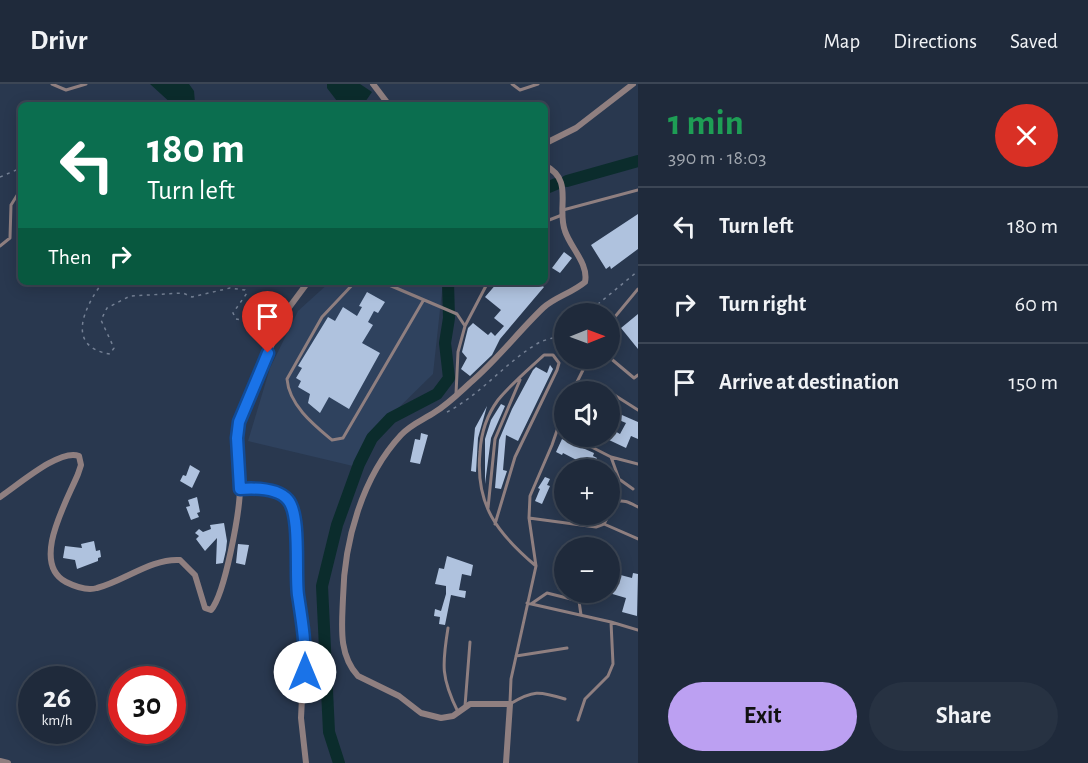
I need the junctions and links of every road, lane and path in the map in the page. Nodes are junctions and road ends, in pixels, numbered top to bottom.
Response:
1 (52, 84) edge
2 (86, 84) edge
3 (373, 84) edge
4 (512, 84) edge
5 (538, 84) edge
6 (633, 84) edge
7 (387, 102) edge
8 (548, 142) edge
9 (548, 167) edge
10 (18, 169) edge
11 (0, 177) edge
12 (638, 190) edge
13 (18, 194) edge
14 (562, 213) junction
15 (548, 220) edge
16 (0, 246) edge
17 (638, 271) edge
18 (100, 285) edge
19 (306, 285) edge
20 (352, 285) edge
21 (395, 285) edge
22 (486, 285) edge
23 (638, 289) edge
24 (423, 301) junction
25 (599, 303) edge
26 (620, 311) edge
27 (285, 313) junction
28 (465, 326) junction
29 (554, 339) edge
30 (620, 365) edge
31 (636, 376) edge
32 (521, 378) junction
33 (638, 381) edge
34 (456, 396) junction
35 (620, 399) edge
36 (638, 410) edge
37 (434, 413) junction
38 (554, 439) edge
39 (591, 447) edge
40 (610, 457) junction
41 (638, 464) edge
42 (240, 489) junction
43 (633, 489) dead end
44 (0, 496) edge
45 (620, 501) edge
46 (638, 507) edge
47 (488, 510) junction
48 (529, 518) junction
49 (554, 520) edge
50 (495, 524) junction
51 (606, 525) edge
52 (638, 539) edge
53 (536, 566) junction
54 (529, 603) junction
55 (581, 615) junction
56 (611, 622) junction
57 (448, 628) dead end
58 (638, 630) edge
59 (470, 642) dead end
60 (567, 648) dead end
61 (516, 656) junction
62 (565, 699) dead end
63 (510, 704) junction
64 (465, 706) junction
65 (458, 712) junction
66 (578, 720) dead end
67 (0, 761) edge
68 (8, 763) edge
69 (306, 763) edge
70 (506, 763) edge

1 - 2 lane
3 - 7 street
4 - 5 lane
6 - 8 street
9 - 14 street
10 - 11 path
12 - 14 lane
13 - 16 lane
14 - 15 lane
14 - 34 street
17 - 25 path
18 - 27 path
19 - 27 street
20 - 24 lane
21 - 24 lane
22 - 28 lane
23 - 26 lane
24 - 28 lane
27 - 42 street
28 - 34 lane
29 - 37 path
30 - 31 lane
31 - 33 lane
32 - 47 lane
32 - 47 lane
32 - 50 lane
34 - 37 street
35 - 36 lane
37 - 65 street
38 - 48 lane
39 - 40 lane
40 - 41 lane
40 - 43 lane
42 - 44 street
42 - 69 street
45 - 46 lane
47 - 50 lane
48 - 49 lane
48 - 53 lane
50 - 53 lane
51 - 52 lane
53 - 54 lane
54 - 55 lane
54 - 55 lane
54 - 61 lane
55 - 56 lane
56 - 58 lane
56 - 66 lane
57 - 65 lane
59 - 64 lane
60 - 61 lane
61 - 63 lane
62 - 63 lane
63 - 64 street
63 - 70 street
64 - 65 street
67 - 68 street

